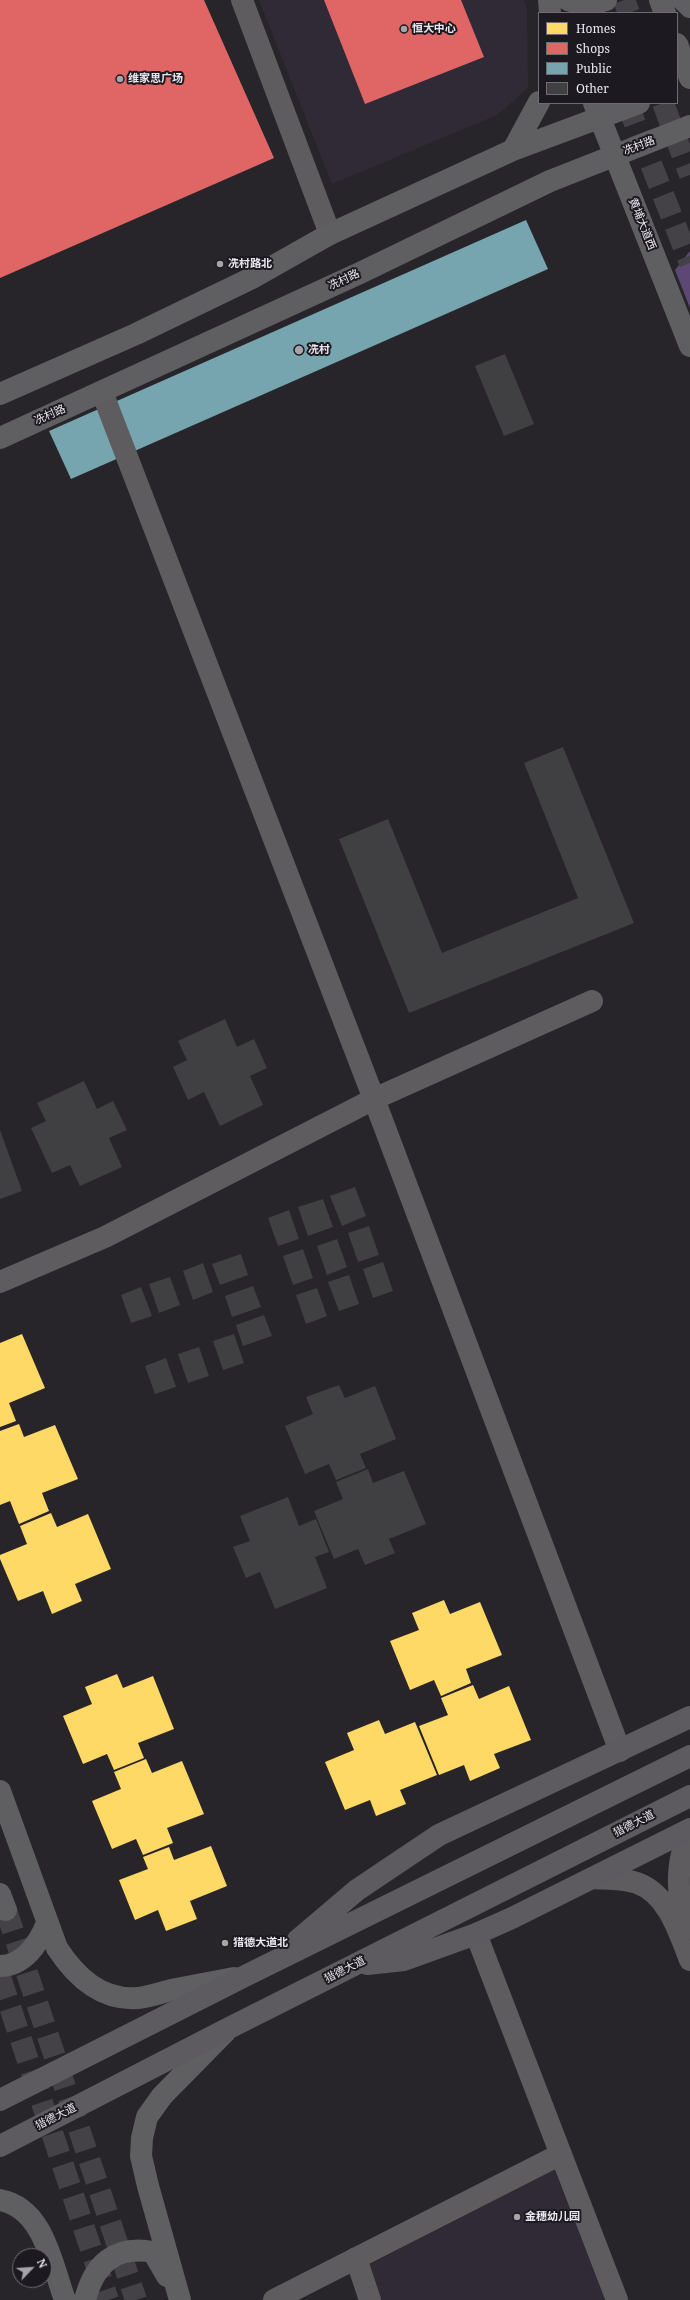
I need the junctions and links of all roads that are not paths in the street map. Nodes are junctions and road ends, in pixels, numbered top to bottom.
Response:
1 (242, 0) edge
2 (549, 0) edge
3 (554, 0) edge
4 (568, 0) edge
5 (606, 0) edge
6 (660, 0) edge
7 (683, 0) edge
8 (690, 7) edge
9 (550, 12) edge
10 (559, 12) edge
11 (665, 12) edge
12 (678, 47) edge
13 (690, 78) edge
14 (690, 82) edge
15 (678, 87) edge
16 (538, 104) edge
17 (633, 104) edge
18 (597, 111) edge
19 (690, 126) edge
20 (513, 150) junction
21 (614, 155) junction
22 (330, 234) junction
23 (690, 346) edge
24 (102, 392) junction
25 (0, 394) edge
26 (0, 438) edge
27 (592, 1001) dead end
28 (374, 1099) junction
29 (0, 1282) edge
30 (690, 1718) edge
31 (620, 1751) junction
32 (689, 1756) edge
33 (0, 1791) edge
34 (690, 1796) edge
35 (690, 1829) edge
36 (690, 1835) edge
37 (593, 1878) junction
38 (47, 1923) junction
39 (476, 1934) junction
40 (690, 1953) edge
41 (690, 1960) edge
42 (0, 1966) edge
43 (352, 1966) junction
44 (246, 1976) junction
45 (231, 2027) junction
46 (0, 2100) edge
47 (0, 2146) edge
48 (561, 2154) junction
49 (0, 2200) edge
50 (356, 2258) junction
51 (180, 2298) edge
52 (65, 2300) edge
53 (85, 2300) edge
54 (274, 2300) edge
55 (370, 2300) edge
56 (617, 2300) edge

1 - 22 street
2 - 9 main road
3 - 10 main road
4 - 5 main road
6 - 11 main road
7 - 8 main road
12 - 13 main road
14 - 15 main road
16 - 20 main road
17 - 18 main road
18 - 20 main road
18 - 21 main road, 黄埔大道西
19 - 21 main road, 冼村路
20 - 22 main road
21 - 23 main road, 黄埔大道西
21 - 24 main road, 冼村路
22 - 25 main road
24 - 26 main road, 冼村路
24 - 28 street
27 - 28 street
28 - 29 street
28 - 31 street
30 - 31 highway
31 - 44 highway
32 - 44 highway
33 - 38 main road
34 - 43 highway, 猎德大道
35 - 37 highway
36 - 40 street
37 - 39 highway
37 - 41 street
38 - 42 main road
38 - 44 main road
39 - 43 highway
39 - 48 street
43 - 45 highway, 猎德大道
44 - 46 highway
45 - 47 highway, 猎德大道
45 - 51 main road
48 - 50 street
48 - 56 street
49 - 52 main road
50 - 54 street
50 - 55 street
51 - 53 main road

